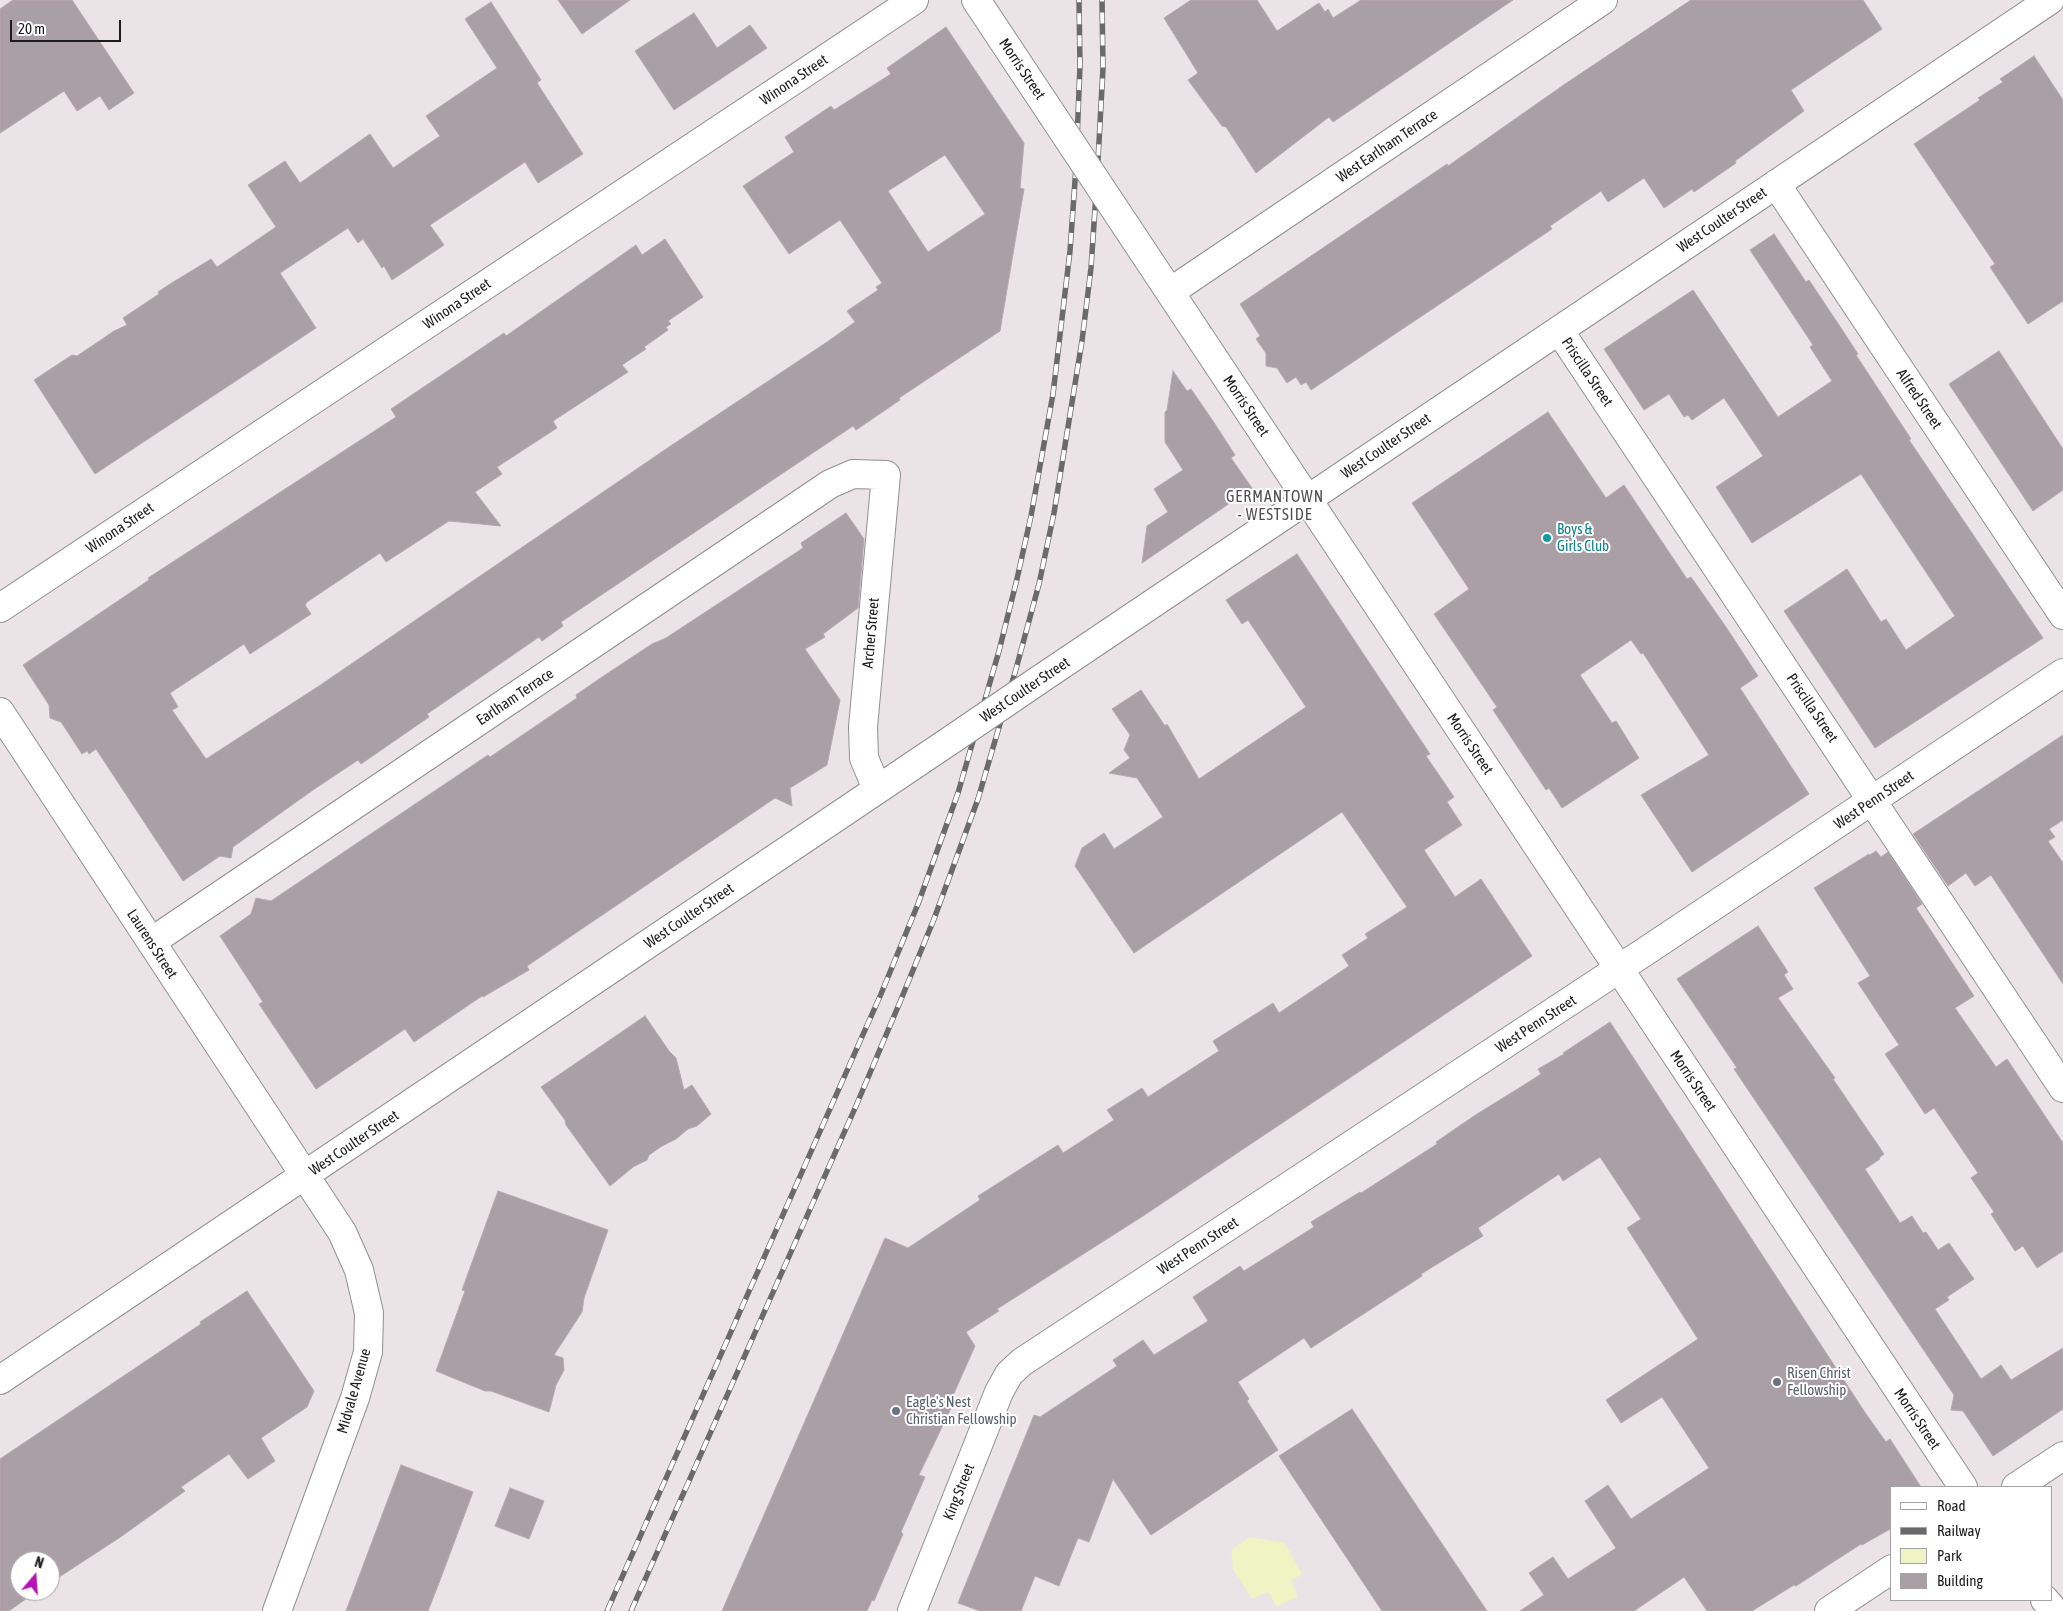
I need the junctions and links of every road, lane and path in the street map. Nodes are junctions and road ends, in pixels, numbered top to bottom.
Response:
1 (914, 0) edge
2 (976, 0) edge
3 (1603, 0) edge
4 (2050, 0) edge
5 (2056, 0) edge
6 (2063, 10) edge
7 (1776, 184) junction
8 (1170, 292) junction
9 (1559, 330) junction
10 (886, 475) joint
11 (1308, 499) junction
12 (0, 608) edge
13 (2063, 614) edge
14 (2063, 673) edge
15 (0, 712) edge
16 (877, 789) junction
17 (1873, 801) junction
18 (151, 942) junction
19 (1619, 969) junction
20 (2063, 1088) edge
21 (305, 1176) junction
22 (1009, 1374) joint
23 (0, 1380) edge
24 (2063, 1456) edge
25 (1962, 1486) edge
26 (2018, 1486) edge
27 (1890, 1570) edge
28 (2046, 1601) edge
29 (277, 1611) edge
30 (912, 1611) edge
31 (1829, 1611) edge
32 (2054, 1611) edge

1 - 12 street, Winona Street
2 - 8 street, Morris Street, bridge
3 - 8 street, West Earlham Terrace
4 - 7 street, West Coulter Street
5 - 6 street
7 - 9 street, West Coulter Street
7 - 13 street, Alfred Street
8 - 11 street, Morris Street
9 - 11 street, West Coulter Street
9 - 17 street, Priscilla Street
10 - 16 street, Archer Street
10 - 18 street, Earlham Terrace
11 - 16 street, West Coulter Street, bridge
11 - 19 street, Morris Street
14 - 17 street, West Penn Street
15 - 18 street, Laurens Street
16 - 21 street, West Coulter Street
17 - 19 street, West Penn Street
17 - 20 street, Priscilla Street
18 - 21 street, Laurens Street
19 - 22 street, West Penn Street
19 - 25 street, Morris Street
21 - 23 street, West Coulter Street
21 - 29 street, Midvale Avenue
22 - 30 street, King Street
24 - 26 street
27 - 31 street
28 - 32 street

